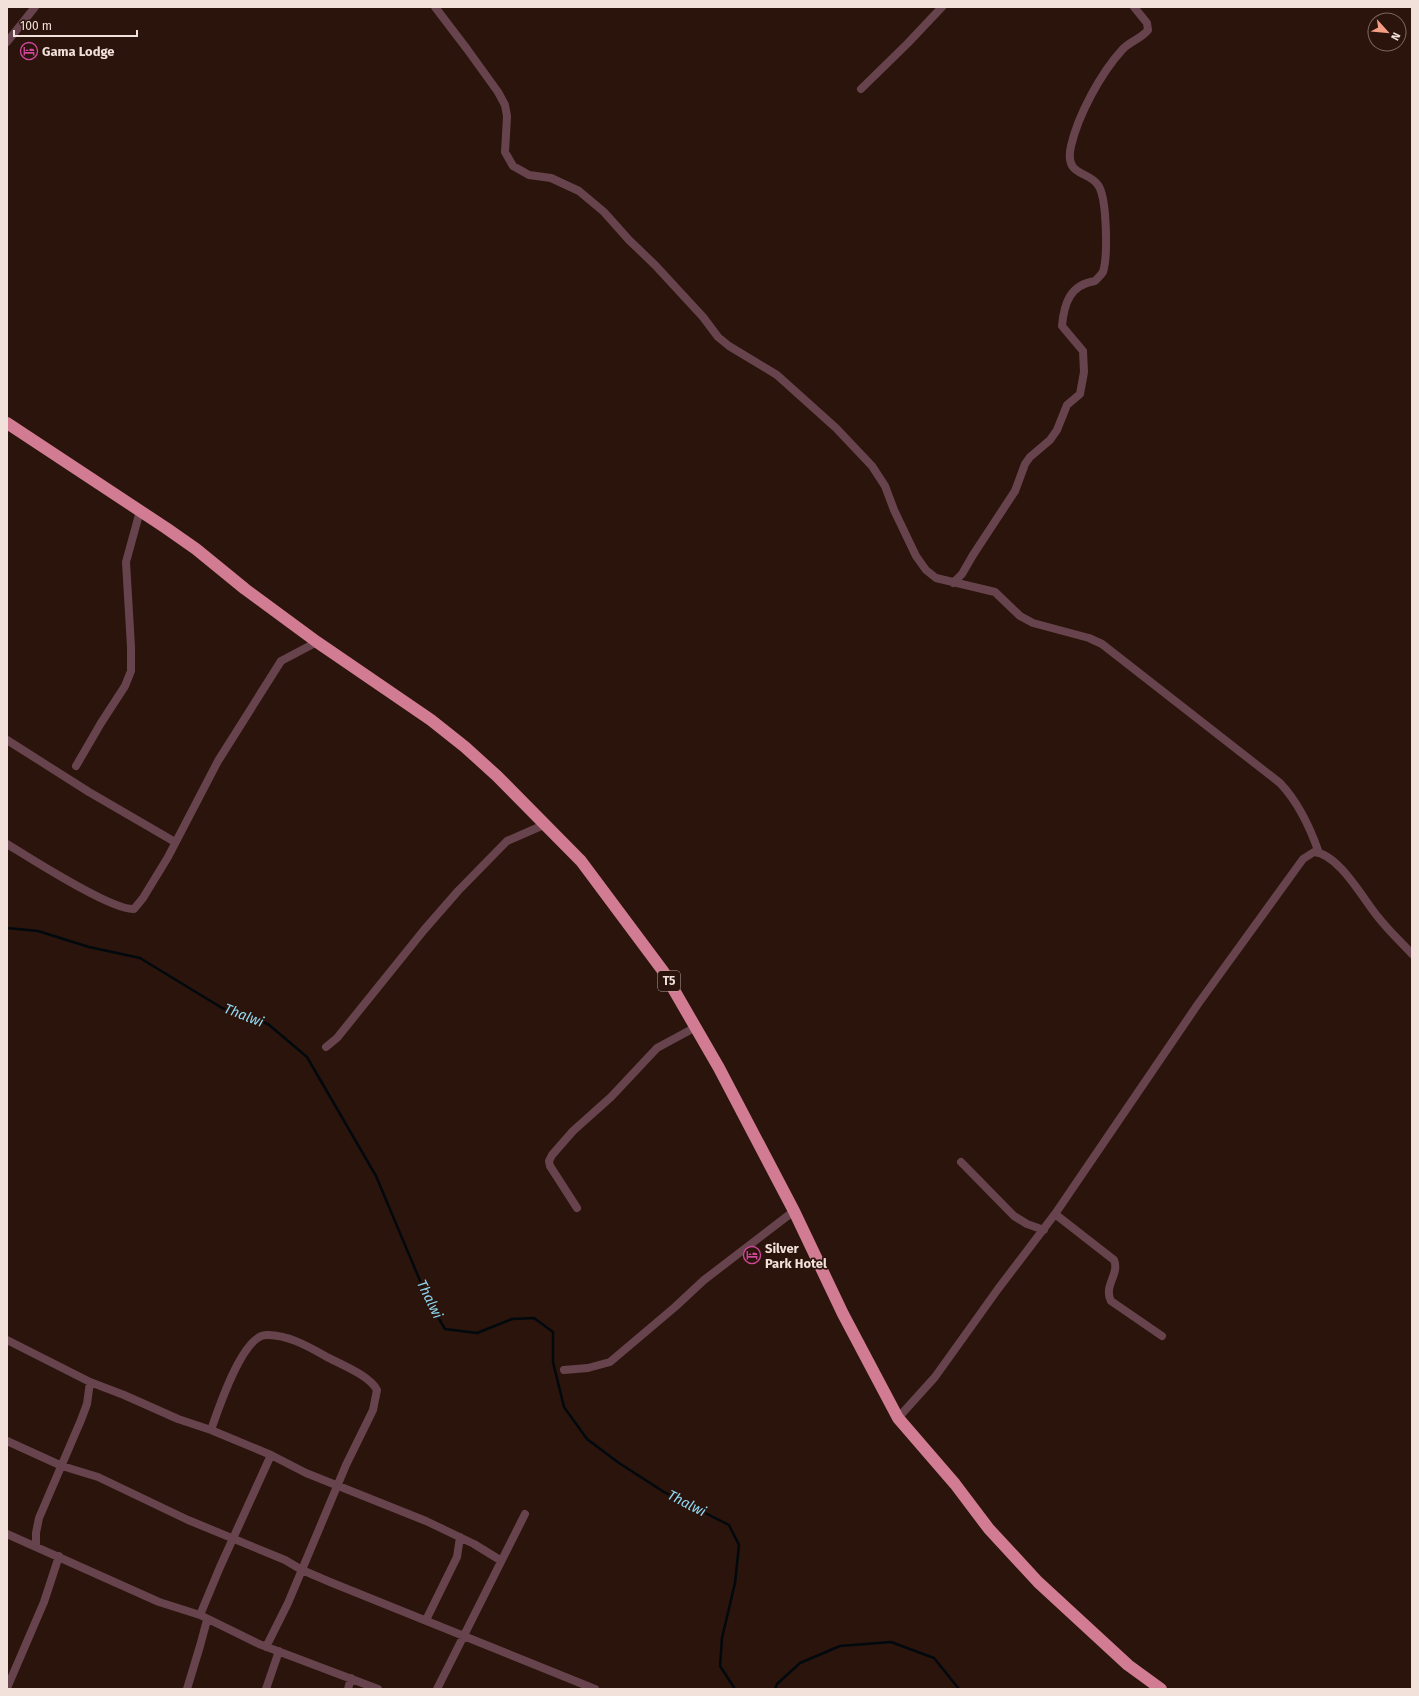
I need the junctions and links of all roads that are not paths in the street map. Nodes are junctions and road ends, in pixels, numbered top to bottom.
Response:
1 (35, 7) edge
2 (435, 7) edge
3 (942, 7) edge
4 (1134, 7) edge
5 (7, 27) edge
6 (14, 32) junction
7 (7, 42) edge
8 (862, 89) dead end
9 (7, 423) edge
10 (140, 511) junction
11 (953, 583) junction
12 (317, 642) junction
13 (7, 740) edge
14 (76, 766) dead end
15 (546, 824) junction
16 (175, 842) junction
17 (7, 844) edge
18 (1319, 853) junction
19 (1412, 954) edge
20 (694, 1028) junction
21 (326, 1047) dead end
22 (961, 1162) dead end
23 (577, 1208) dead end
24 (794, 1211) junction
25 (1055, 1214) junction
26 (1044, 1230) junction
27 (1162, 1336) dead end
28 (7, 1340) edge
29 (564, 1370) dead end
30 (90, 1382) junction
31 (898, 1418) junction
32 (211, 1430) junction
33 (7, 1441) edge
34 (271, 1455) junction
35 (62, 1466) junction
36 (337, 1486) junction
37 (525, 1514) dead end
38 (7, 1534) edge
39 (460, 1537) junction
40 (233, 1539) junction
41 (36, 1546) junction
42 (59, 1556) junction
43 (500, 1560) junction
44 (302, 1570) junction
45 (203, 1617) junction
46 (426, 1620) junction
47 (464, 1636) junction
48 (266, 1646) junction
49 (279, 1651) junction
50 (350, 1678) junction
51 (7, 1688) edge
52 (186, 1689) edge
53 (266, 1689) edge
54 (348, 1689) edge
55 (378, 1689) edge
56 (437, 1689) edge
57 (595, 1689) edge
58 (1161, 1689) edge

1 - 6 street
2 - 11 street
3 - 8 street
4 - 11 street
5 - 6 street
6 - 7 street
9 - 10 highway, T5
10 - 12 highway, T5
10 - 14 street
11 - 18 street
12 - 15 highway, T5
12 - 16 street
13 - 16 street
15 - 20 highway, T5
15 - 21 street
16 - 17 street
18 - 19 street
18 - 25 street
20 - 23 street
20 - 24 highway, T5
22 - 26 street
24 - 29 street
24 - 31 highway, T5
25 - 26 street
25 - 27 street
26 - 31 street
28 - 30 street
30 - 32 street
30 - 35 street
31 - 58 highway, T5
32 - 34 street
32 - 36 street
33 - 35 street
34 - 36 street
34 - 40 street
35 - 40 street
35 - 41 street
36 - 39 street
36 - 44 street
37 - 43 street
38 - 41 street
39 - 43 street
39 - 46 street
40 - 44 street
40 - 45 street
41 - 42 street
42 - 45 street
42 - 51 street
43 - 47 street
44 - 46 street
44 - 48 street
45 - 48 street
45 - 52 street
46 - 47 street
47 - 56 street
47 - 57 street
48 - 49 street
49 - 50 street
49 - 53 street
50 - 54 street
50 - 55 street

